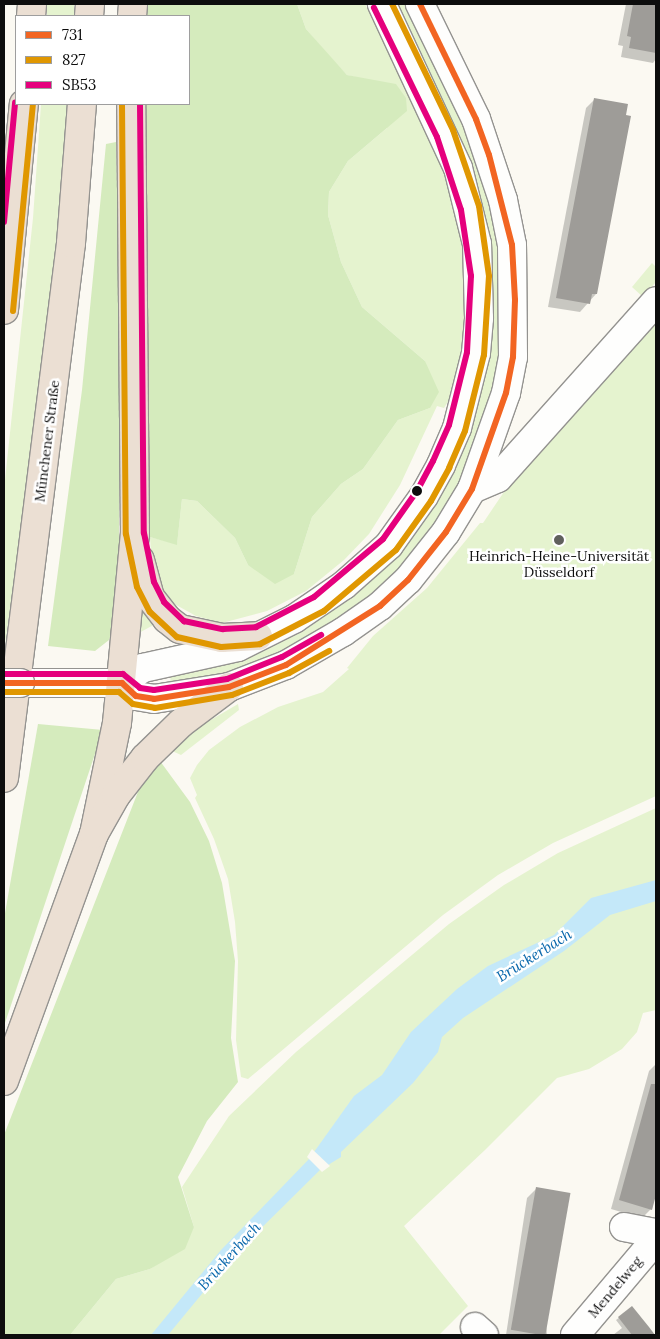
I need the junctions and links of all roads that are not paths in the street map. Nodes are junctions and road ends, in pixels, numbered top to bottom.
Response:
1 (382, 4) edge
2 (420, 4) edge
3 (24, 105) edge
4 (82, 105) edge
5 (131, 105) edge
6 (656, 301) edge
7 (4, 310) edge
8 (472, 489) junction
9 (135, 534) junction
10 (258, 636) junction
11 (4, 683) edge
12 (122, 683) junction
13 (229, 687) junction
14 (4, 778) edge
15 (94, 834) junction
16 (4, 1081) edge
17 (624, 1227) dead end
18 (656, 1233) edge
19 (656, 1239) edge
20 (575, 1335) edge

1 - 10 street
2 - 8 street
3 - 7 highway
4 - 14 highway, Münchener Straße
5 - 9 highway
6 - 8 street
8 - 13 street
9 - 10 highway
9 - 12 highway
10 - 12 street
11 - 12 street, bridge
12 - 13 street
12 - 15 highway
13 - 15 highway
15 - 16 highway
17 - 18 street
19 - 20 street, Mendelweg

